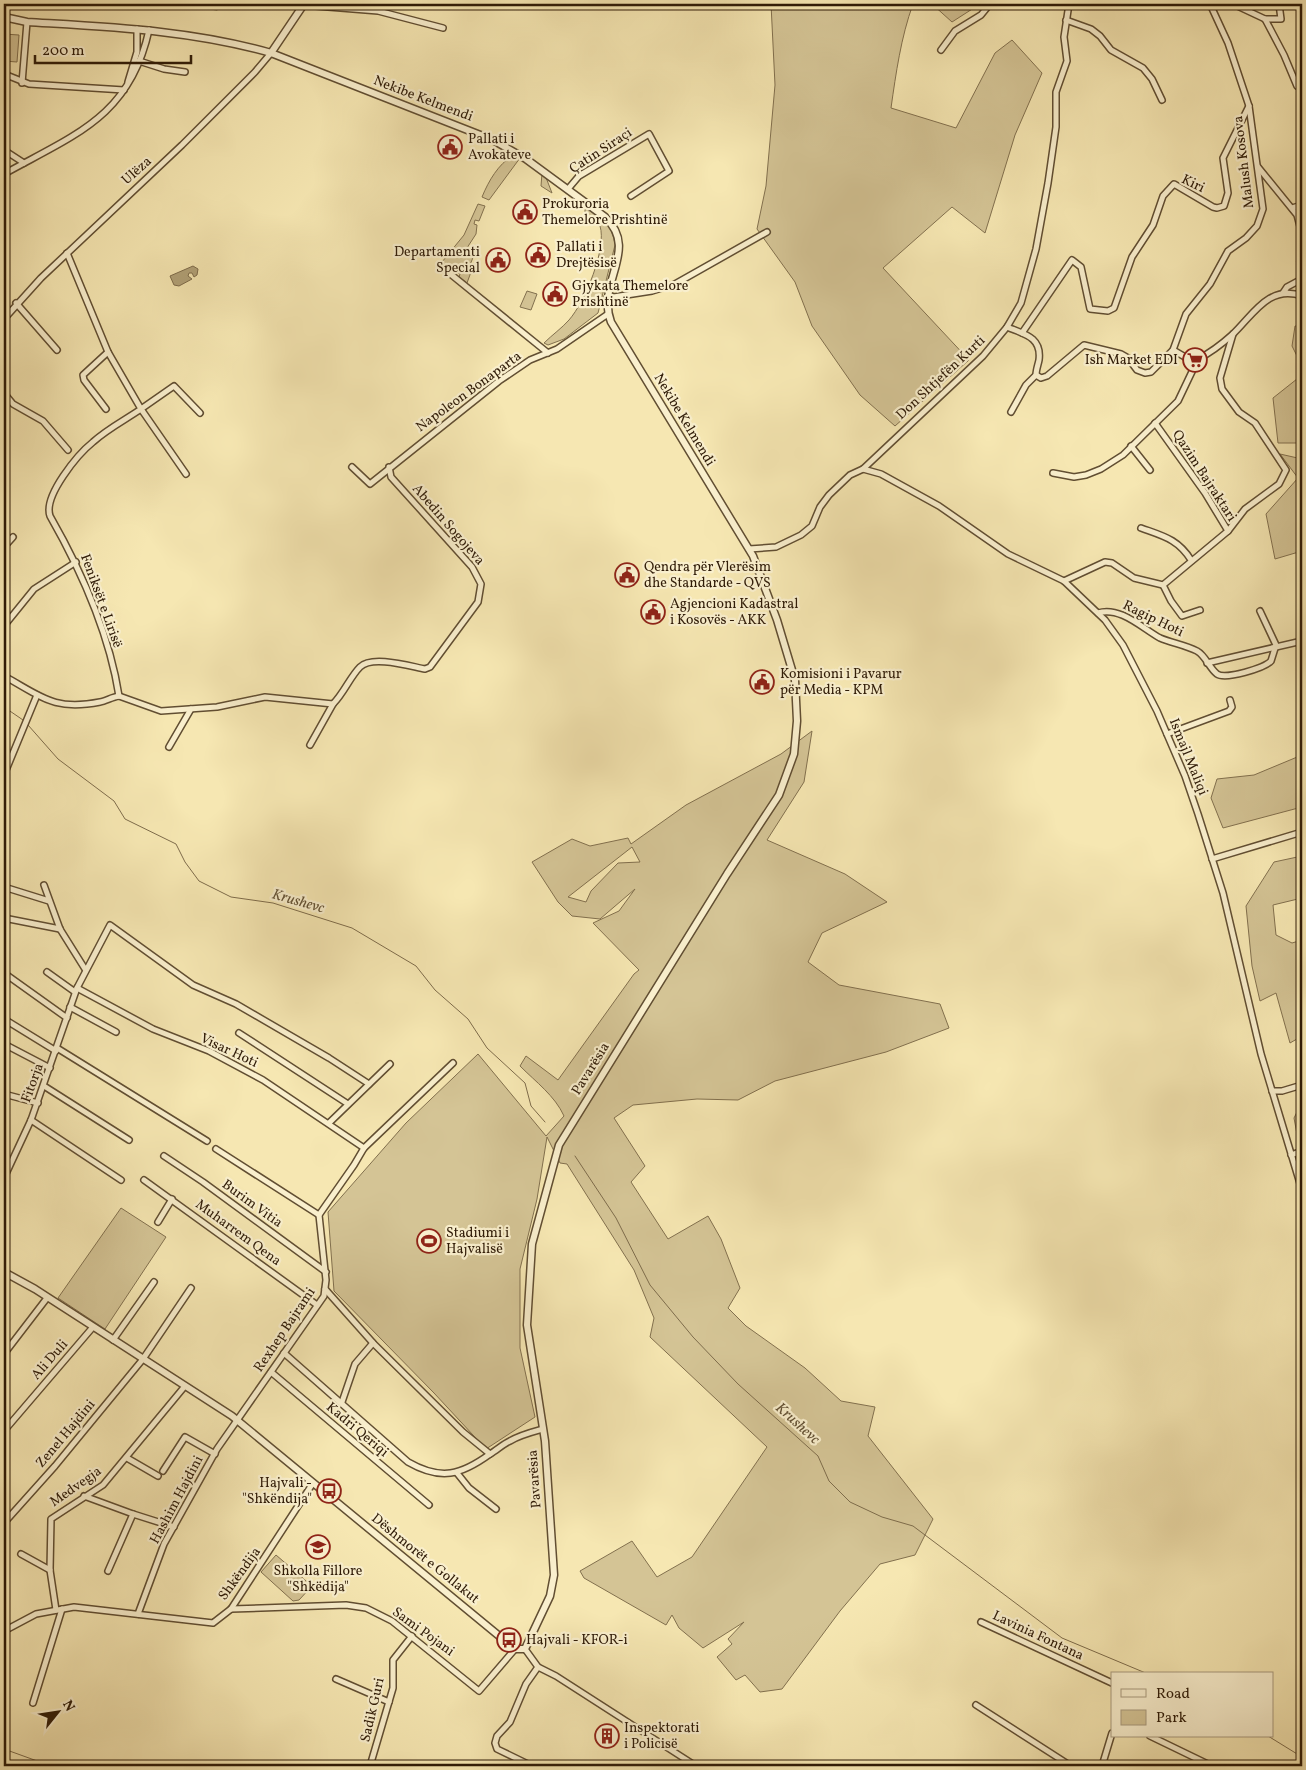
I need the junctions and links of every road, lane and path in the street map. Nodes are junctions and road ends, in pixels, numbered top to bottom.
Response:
1 (990, 4) edge
2 (1069, 4) edge
3 (1210, 4) edge
4 (1233, 4) edge
5 (1279, 4) edge
6 (303, 5) edge
7 (4, 17) edge
8 (1265, 19) junction
9 (1066, 20) junction
10 (27, 22) junction
11 (443, 28) dead end
12 (137, 29) junction
13 (149, 30) junction
14 (941, 50) dead end
15 (271, 53) junction
16 (138, 61) junction
17 (185, 72) dead end
18 (4, 74) edge
19 (22, 83) junction
20 (125, 89) junction
21 (1302, 89) edge
22 (1162, 100) dead end
23 (1249, 106) junction
24 (4, 150) edge
25 (24, 163) junction
26 (1256, 164) junction
27 (4, 174) edge
28 (568, 189) junction
29 (631, 196) dead end
30 (1302, 205) edge
31 (1292, 208) junction
32 (767, 232) dead end
33 (1302, 234) edge
34 (67, 253) junction
35 (1302, 253) edge
36 (1300, 261) dead end
37 (443, 268) dead end
38 (1302, 278) edge
39 (1283, 294) junction
40 (1302, 296) edge
41 (607, 298) junction
42 (16, 303) junction
43 (608, 314) junction
44 (4, 319) edge
45 (1007, 327) junction
46 (1022, 333) junction
47 (1233, 334) junction
48 (57, 350) dead end
49 (1173, 350) junction
50 (108, 352) junction
51 (548, 353) junction
52 (1198, 358) junction
53 (1036, 375) junction
54 (4, 393) edge
55 (106, 409) dead end
56 (141, 409) junction
57 (1011, 412) dead end
58 (200, 413) dead end
59 (1155, 422) junction
60 (1130, 446) junction
61 (68, 450) dead end
62 (352, 467) dead end
63 (389, 467) junction
64 (862, 469) junction
65 (1150, 470) dead end
66 (1053, 473) dead end
67 (186, 474) dead end
68 (1141, 528) dead end
69 (1228, 531) junction
70 (12, 537) dead end
71 (745, 541) joint
72 (4, 547) edge
73 (749, 549) junction
74 (1191, 560) junction
75 (76, 562) junction
76 (1064, 581) junction
77 (1163, 585) junction
78 (1200, 610) dead end
79 (1260, 611) dead end
80 (4, 612) edge
81 (1098, 613) junction
82 (10, 618) junction
83 (4, 626) edge
84 (1302, 641) edge
85 (1276, 645) junction
86 (1208, 663) junction
87 (4, 676) edge
88 (38, 695) junction
89 (119, 696) junction
90 (1230, 700) dead end
91 (333, 704) junction
92 (191, 709) junction
93 (1167, 734) junction
94 (310, 745) dead end
95 (169, 747) dead end
96 (4, 775) edge
97 (1302, 832) edge
98 (1212, 859) junction
99 (44, 885) dead end
100 (4, 887) edge
101 (49, 901) junction
102 (4, 918) edge
103 (60, 929) junction
104 (85, 969) junction
105 (48, 972) dead end
106 (4, 973) edge
107 (76, 990) junction
108 (70, 1007) junction
109 (67, 1018) junction
110 (4, 1019) edge
111 (116, 1032) dead end
112 (239, 1033) dead end
113 (4, 1044) edge
114 (56, 1050) junction
115 (453, 1063) dead end
116 (390, 1064) dead end
117 (50, 1068) junction
118 (369, 1084) junction
119 (44, 1086) junction
120 (1302, 1086) edge
121 (1272, 1091) junction
122 (4, 1094) edge
123 (38, 1103) junction
124 (348, 1104) junction
125 (31, 1120) junction
126 (329, 1123) junction
127 (129, 1140) dead end
128 (207, 1141) dead end
129 (364, 1148) junction
130 (216, 1149) dead end
131 (1302, 1151) edge
132 (1291, 1155) junction
133 (164, 1156) dead end
134 (4, 1178) edge
135 (121, 1180) dead end
136 (144, 1180) dead end
137 (1302, 1186) edge
138 (172, 1199) junction
139 (319, 1215) junction
140 (158, 1222) dead end
141 (4, 1272) edge
142 (326, 1272) junction
143 (154, 1282) dead end
144 (191, 1288) dead end
145 (325, 1289) junction
146 (47, 1298) junction
147 (317, 1305) junction
148 (93, 1327) junction
149 (113, 1340) junction
150 (373, 1343) junction
151 (284, 1353) junction
152 (4, 1354) edge
153 (143, 1359) junction
154 (271, 1372) junction
155 (185, 1386) junction
156 (342, 1402) junction
157 (237, 1420) junction
158 (543, 1430) junction
159 (4, 1431) edge
160 (215, 1454) junction
161 (490, 1454) junction
162 (127, 1458) junction
163 (163, 1471) dead end
164 (458, 1473) junction
165 (158, 1476) dead end
166 (313, 1483) junction
167 (84, 1496) junction
168 (429, 1506) dead end
169 (496, 1509) dead end
170 (133, 1514) junction
171 (4, 1523) edge
172 (174, 1527) junction
173 (21, 1554) dead end
174 (50, 1570) junction
175 (108, 1571) dead end
176 (62, 1609) junction
177 (231, 1609) junction
178 (56, 1610) junction
179 (138, 1614) junction
180 (981, 1622) dead end
181 (4, 1631) edge
182 (412, 1636) junction
183 (515, 1649) junction
184 (524, 1649) junction
185 (538, 1667) junction
186 (336, 1679) dead end
187 (1111, 1683) edge
188 (389, 1702) junction
189 (33, 1704) dead end
190 (976, 1705) dead end
191 (1111, 1736) edge
192 (1154, 1738) edge
193 (370, 1766) edge
194 (532, 1766) edge
195 (696, 1766) edge
196 (1071, 1766) edge
197 (1102, 1766) edge
198 (1212, 1766) edge

1 - 14 street
2 - 9 street, Don Shtjefën Kurti
3 - 23 street, Malush Kosova
4 - 8 street
5 - 8 street
6 - 11 street
6 - 15 street
7 - 10 street, Nekibe Kelmendi
8 - 21 street
9 - 22 street
9 - 45 street, Don Shtjefën Kurti
10 - 12 street, Nekibe Kelmendi
10 - 19 street
12 - 13 street, Nekibe Kelmendi
12 - 16 street
13 - 15 street, Nekibe Kelmendi
13 - 16 street
15 - 28 street, Nekibe Kelmendi
15 - 34 street, Ulëza
16 - 17 street
16 - 20 street
18 - 19 street
19 - 20 street
20 - 25 street
23 - 26 street, Malush Kosova
23 - 46 street, Kiri
24 - 25 street
25 - 27 street
26 - 31 street
26 - 49 street, Malush Kosova
28 - 29 street, Çatin Siraçi
28 - 41 street, Nekibe Kelmendi
30 - 31 street
31 - 33 street
32 - 41 street
34 - 42 street, Ulëza
34 - 50 street
35 - 36 street
37 - 51 street
38 - 39 street
39 - 40 street
39 - 47 street
41 - 43 street, Nekibe Kelmendi
42 - 44 street, Ulëza
42 - 48 street
43 - 51 street, Napoleon Bonaparta
43 - 71 street, Nekibe Kelmendi
45 - 46 street
45 - 64 street, Don Shtjefën Kurti
46 - 53 street
47 - 52 street
47 - 69 street
49 - 52 street
49 - 53 street
50 - 55 street
50 - 56 street
51 - 63 street, Napoleon Bonaparta
52 - 59 street
53 - 57 street
54 - 61 street
56 - 58 street, Feniksët e Lirisë
56 - 67 street
56 - 75 street, Feniksët e Lirisë
59 - 60 street
59 - 69 street, Qazim Bajraktari
60 - 65 street
60 - 66 street
62 - 63 street, Napoleon Bonaparta
63 - 91 street, Abedin Sogojeva
64 - 73 street, Don Shtjefën Kurti
64 - 76 street, Ismajl Maliqi
68 - 74 street
69 - 74 street, Qazim Bajraktari
70 - 72 street
71 - 73 street, Pavarësia
73 - 158 street, Pavarësia
74 - 77 street, Qazim Bajraktari
75 - 82 street
75 - 89 street, Feniksët e Lirisë
76 - 77 street
76 - 81 street, Ismajl Maliqi
77 - 78 street
79 - 85 street
80 - 82 street
81 - 86 street, Ragip Hoti
81 - 93 street, Ismajl Maliqi
82 - 83 street
84 - 85 street
85 - 86 street
85 - 86 street, Ragip Hoti
87 - 88 street
88 - 89 street
88 - 96 street
89 - 92 street
90 - 93 street
91 - 92 street
91 - 94 street
92 - 95 street
93 - 98 street, Ismajl Maliqi
97 - 98 street
98 - 121 street, Ismajl Maliqi
99 - 101 street
100 - 101 street
101 - 103 street
102 - 103 street
103 - 104 street
104 - 107 street, Fitorja
104 - 118 street, Fitorja
105 - 107 street
106 - 109 street
107 - 108 street, Fitorja
107 - 126 street, Visar Hoti
108 - 109 street, Fitorja
108 - 111 street
109 - 114 street, Fitorja
110 - 114 street
112 - 124 street
113 - 117 street
114 - 117 street, Fitorja
114 - 128 street
115 - 129 street
116 - 118 street
117 - 119 street, Fitorja
118 - 124 street
119 - 123 street, Fitorja
119 - 127 street
120 - 121 street
121 - 132 street, Ismajl Maliqi
122 - 123 street
123 - 125 street, Fitorja
124 - 126 street
125 - 134 street, Fitorja
125 - 135 street
126 - 129 street, Visar Hoti
129 - 139 street
130 - 139 street
131 - 132 street
132 - 137 street, Ismajl Maliqi
133 - 142 street, Burim Vitia
136 - 138 street, Muharrem Qena
138 - 140 street
138 - 147 street, Muharrem Qena
139 - 142 street, Rexhep Bajrami
141 - 146 street, Dëshmorët e Gollakut
142 - 145 street, Rexhep Bajrami
143 - 149 street
144 - 153 street
145 - 147 street, Rexhep Bajrami
145 - 150 street
146 - 148 street, Dëshmorët e Gollakut
146 - 152 street
147 - 151 street, Rexhep Bajrami
148 - 149 street, Dëshmorët e Gollakut
148 - 159 street, Ali Duli
149 - 153 street, Dëshmorët e Gollakut
150 - 156 street
150 - 161 street
151 - 154 street, Rexhep Bajrami
151 - 156 street
153 - 155 street, Dëshmorët e Gollakut
153 - 171 street, Zenel Hajdini
154 - 157 street, Rexhep Bajrami
154 - 168 street, Kadri Qeriqi
155 - 157 street, Dëshmorët e Gollakut
155 - 162 street, Medvegja
156 - 164 street
157 - 160 street, Hashim Hajdini
157 - 166 street, Dëshmorët e Gollakut
158 - 161 street
158 - 184 street, Pavarësia
160 - 163 street, Hashim Hajdini
160 - 172 street, Hashim Hajdini
161 - 164 street
162 - 165 street
162 - 167 street, Medvegja
164 - 169 street
166 - 177 street, Shkëndija
166 - 183 street, Dëshmorët e Gollakut
167 - 170 street
167 - 174 street, Medvegja
170 - 172 street
170 - 175 street
172 - 179 street, Hashim Hajdini
173 - 174 street
174 - 178 street, Medvegja
176 - 178 street, Shkëndija
176 - 179 street, Shkëndija
176 - 189 street
177 - 179 street, Shkëndija
177 - 182 street, Sami Pojani
178 - 181 street, Shkëndija
180 - 187 street, Lavinia Fontana
182 - 183 street, Sami Pojani
182 - 188 street, Sadik Guri
183 - 184 street
184 - 185 street
185 - 194 street
185 - 195 street
186 - 188 street
188 - 193 street, Sadik Guri
190 - 196 street
191 - 197 street
192 - 198 street

